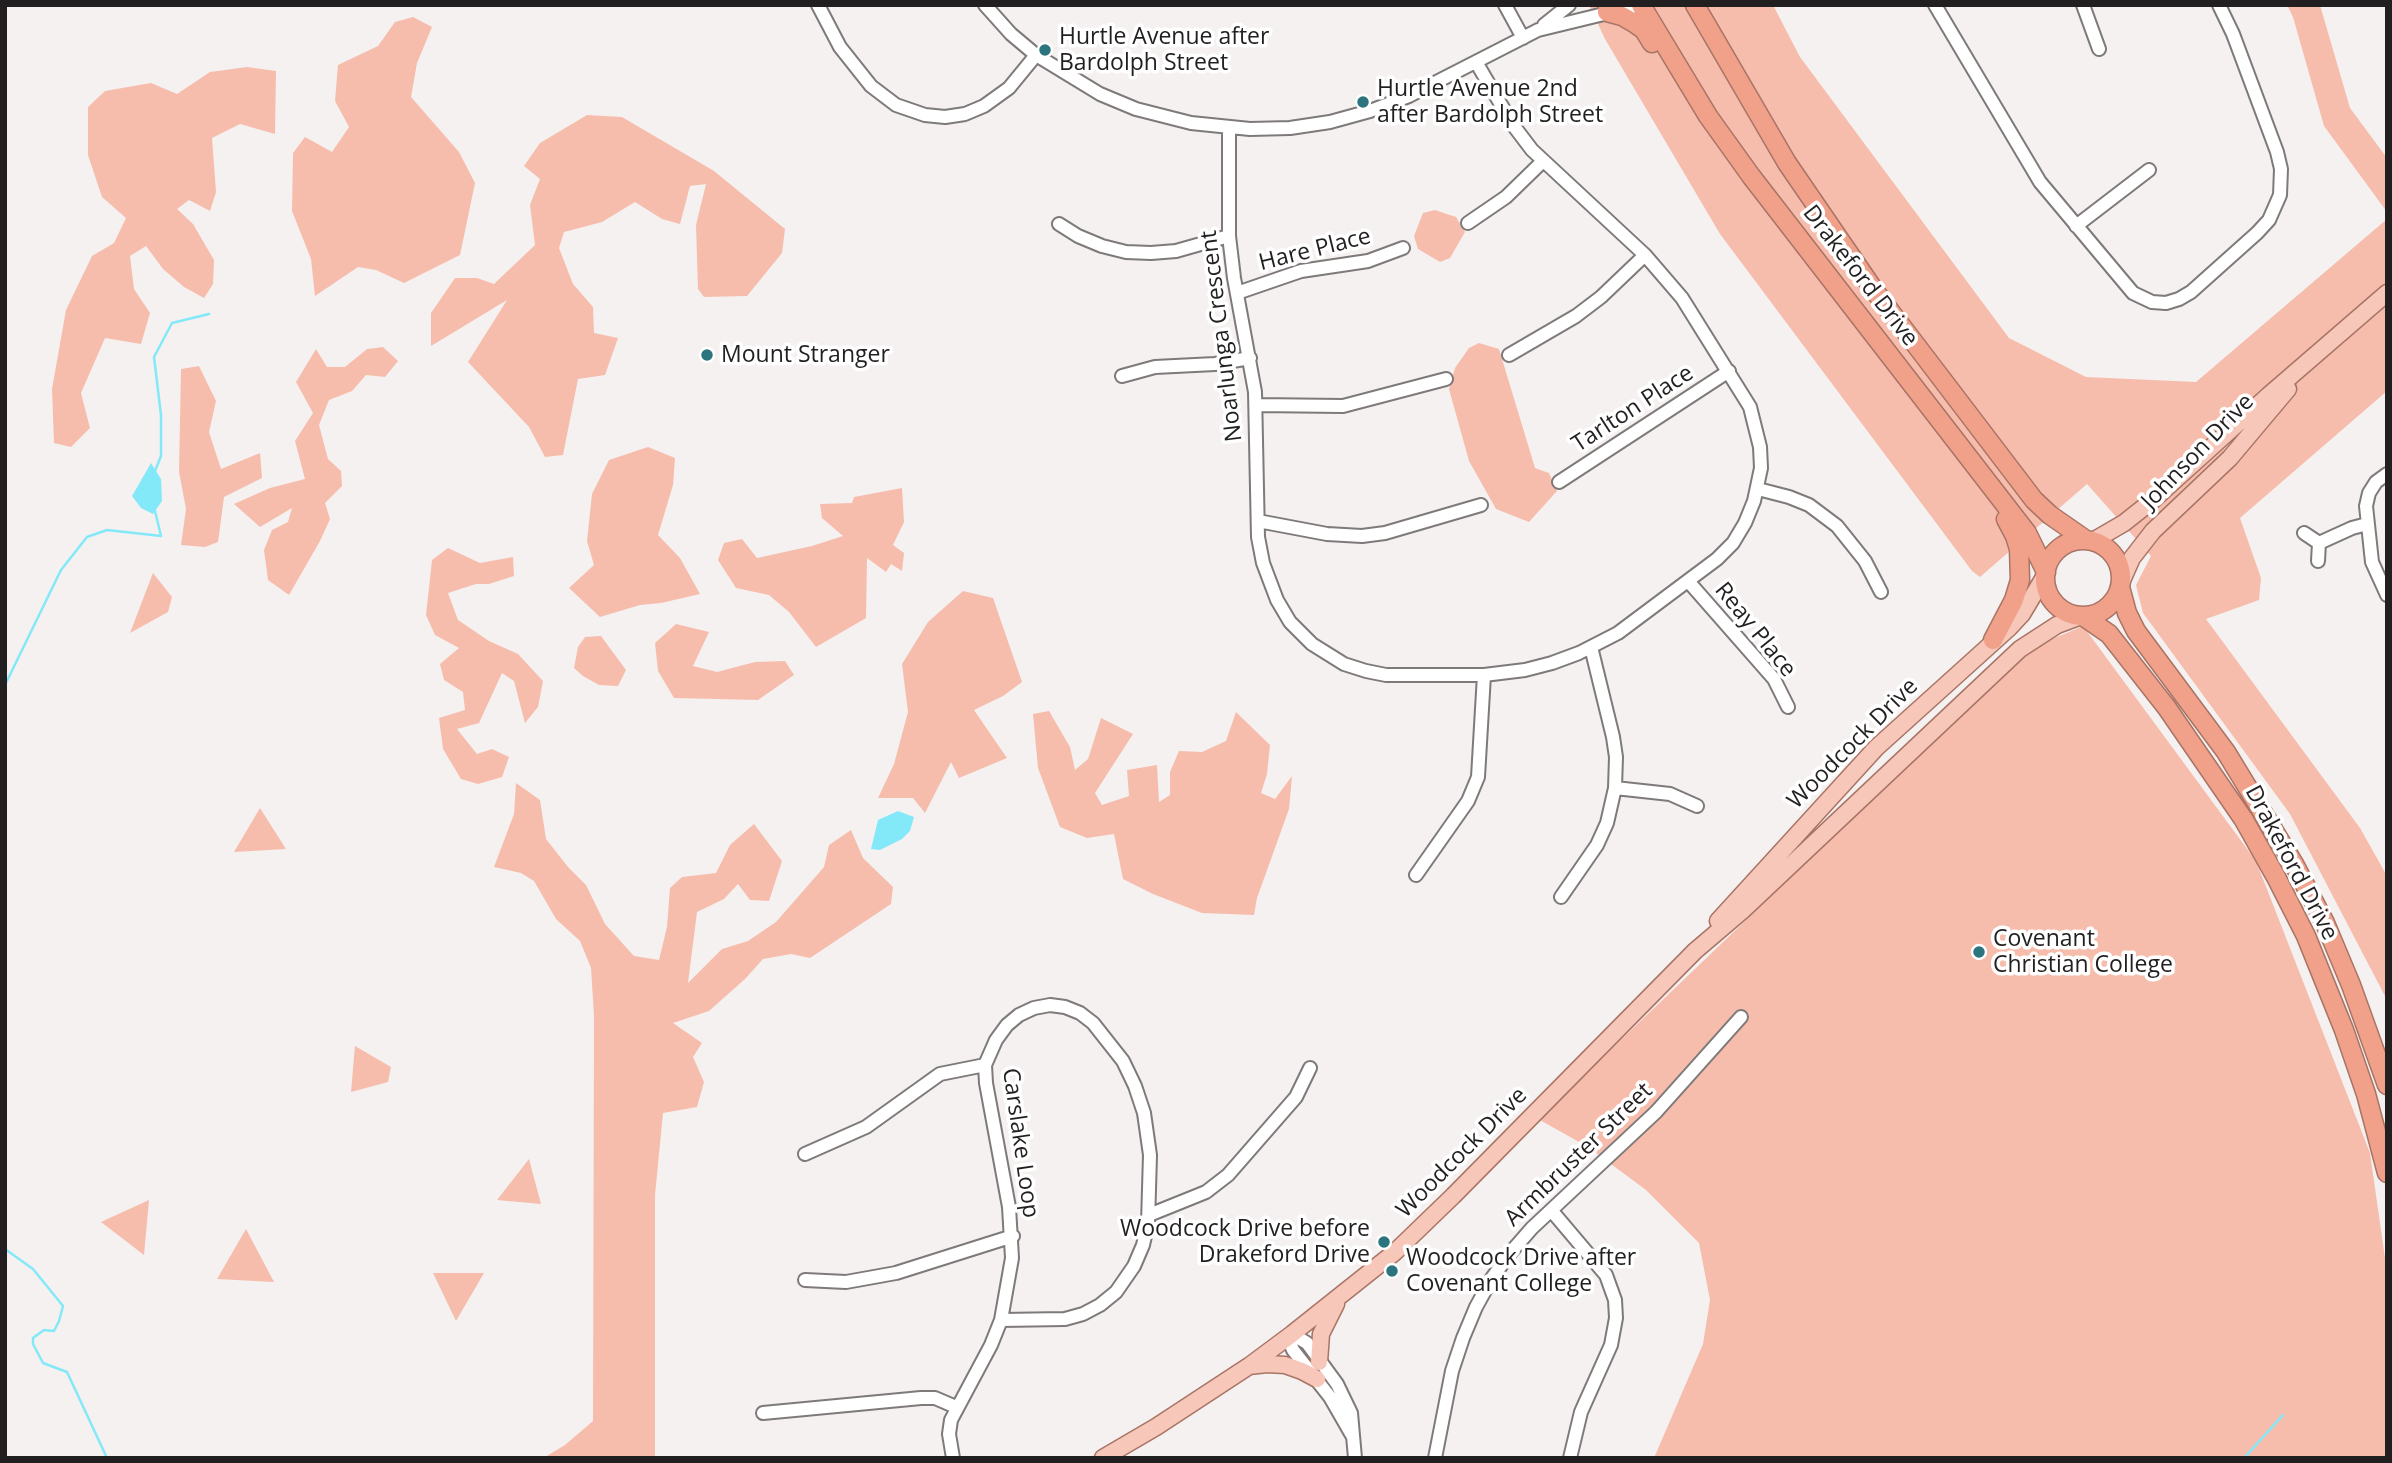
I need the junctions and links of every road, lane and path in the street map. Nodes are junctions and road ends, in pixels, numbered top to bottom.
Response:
1 (818, 5) edge
2 (985, 5) edge
3 (1505, 5) edge
4 (1569, 5) edge
5 (1641, 5) edge
6 (1695, 5) edge
7 (1936, 5) edge
8 (2083, 5) edge
9 (2219, 5) edge
10 (1606, 12) junction
11 (1538, 30) junction
12 (1523, 38) junction
13 (2099, 49) dead end
14 (1036, 55) junction
15 (1476, 62) junction
16 (1695, 97) junction
17 (1229, 128) junction
18 (1542, 162) junction
19 (2149, 170) dead end
20 (1059, 223) dead end
21 (1468, 223) dead end
22 (2076, 226) junction
23 (1229, 236) junction
24 (1403, 248) dead end
25 (1645, 255) junction
26 (1237, 293) junction
27 (2387, 293) edge
28 (1509, 355) dead end
29 (2317, 355) junction
30 (1250, 358) junction
31 (1729, 371) junction
32 (1122, 376) dead end
33 (1446, 379) dead end
34 (1256, 405) junction
35 (2387, 474) edge
36 (1559, 482) dead end
37 (1993, 488) junction
38 (1758, 489) junction
39 (1481, 505) dead end
40 (1258, 521) junction
41 (2367, 524) junction
42 (2304, 533) dead end
43 (2090, 540) junction
44 (2319, 543) junction
45 (2318, 561) dead end
46 (2046, 573) junction
47 (1688, 581) junction
48 (2120, 586) junction
49 (1881, 592) dead end
50 (2387, 595) edge
51 (2082, 616) junction
52 (1993, 640) junction
53 (1591, 647) junction
54 (1484, 675) junction
55 (1788, 707) dead end
56 (1615, 788) junction
57 (1697, 806) dead end
58 (1416, 875) dead end
59 (1561, 897) dead end
60 (1695, 951) junction
61 (1741, 1017) dead end
62 (985, 1065) junction
63 (1310, 1068) dead end
64 (2387, 1085) edge
65 (805, 1154) dead end
66 (2387, 1173) edge
67 (1551, 1210) junction
68 (1149, 1215) junction
69 (1013, 1236) junction
70 (805, 1280) dead end
71 (1341, 1296) junction
72 (1001, 1320) junction
73 (1292, 1334) junction
74 (1319, 1362) junction
75 (1249, 1366) junction
76 (1317, 1379) junction
77 (956, 1407) junction
78 (763, 1413) dead end
79 (1353, 1437) junction
80 (953, 1458) edge
81 (1104, 1458) edge
82 (1355, 1458) edge
83 (1435, 1458) edge
84 (1570, 1458) edge

1 - 14 street
2 - 14 street
3 - 12 street
4 - 11 street
5 - 10 street
5 - 16 highway, Drakeford Drive
6 - 43 highway, Drakeford Drive
7 - 22 street
8 - 13 street
9 - 22 street
10 - 11 street
10 - 16 highway
11 - 12 street
12 - 15 street
14 - 17 street
15 - 17 street
15 - 18 street, Noarlunga Crescent
16 - 37 highway, Drakeford Drive
17 - 23 street, Noarlunga Crescent
18 - 21 street
18 - 25 street, Noarlunga Crescent
19 - 22 street
20 - 23 street
23 - 26 street, Noarlunga Crescent
24 - 26 street, Hare Place
25 - 28 street
25 - 31 street, Noarlunga Crescent
26 - 30 street, Noarlunga Crescent
27 - 29 main road, Johnson Drive
29 - 43 main road, Johnson Drive
29 - 48 main road, Johnson Drive
30 - 32 street
30 - 34 street, Noarlunga Crescent
31 - 36 street, Tarlton Place
31 - 38 street, Noarlunga Crescent
33 - 34 street
34 - 40 street, Noarlunga Crescent
35 - 41 street
37 - 46 highway, Drakeford Drive
37 - 52 highway
38 - 47 street, Noarlunga Crescent
38 - 49 street
39 - 40 street
40 - 54 street, Noarlunga Crescent
41 - 44 street
41 - 50 street
42 - 44 street
43 - 46 highway
43 - 48 highway
44 - 45 street
46 - 51 highway
46 - 52 main road, Woodcock Drive
47 - 53 street, Noarlunga Crescent
47 - 55 street, Reay Place
48 - 51 highway
48 - 64 highway, Drakeford Drive
51 - 60 main road, Woodcock Drive
51 - 66 highway, Drakeford Drive
52 - 60 main road, Woodcock Drive
53 - 54 street, Noarlunga Crescent
53 - 56 street
54 - 58 street
56 - 57 street
56 - 59 street
60 - 71 main road, Woodcock Drive
61 - 67 street, Armbruster Street
62 - 65 street
62 - 68 street, Carslake Loop
62 - 69 street, Carslake Loop
63 - 68 street
67 - 83 street, Armbruster Street
67 - 84 street
68 - 72 street, Carslake Loop
69 - 70 street
69 - 72 street, Carslake Loop
71 - 73 main road, Woodcock Drive
71 - 74 main road
72 - 77 street, Carslake Loop
73 - 74 street
73 - 75 main road, Woodcock Drive
73 - 76 street
74 - 79 street
75 - 76 main road
75 - 81 main road, Woodcock Drive
76 - 79 street
77 - 78 street
77 - 80 street, Carslake Loop
79 - 82 street

